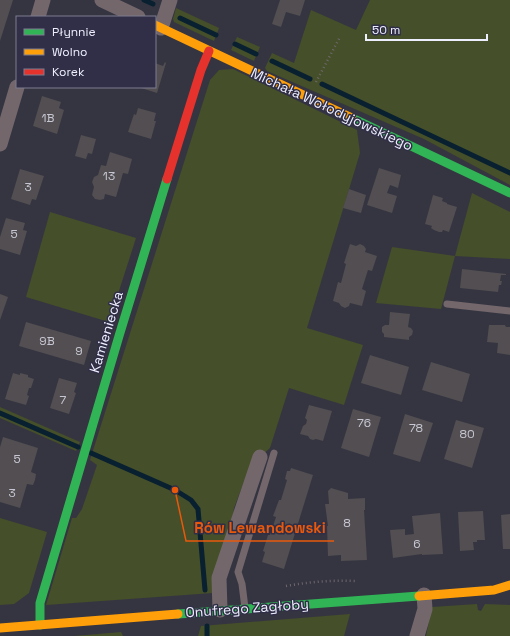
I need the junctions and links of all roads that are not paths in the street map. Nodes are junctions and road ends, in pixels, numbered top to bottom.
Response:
1 (43, 0) edge
2 (102, 0) edge
3 (170, 0) edge
4 (38, 16) edge
5 (136, 16) edge
6 (158, 27) edge
7 (209, 51) junction
8 (17, 88) edge
9 (0, 144) edge
10 (510, 193) edge
11 (447, 304) dead end
12 (510, 311) edge
13 (267, 455) joint
14 (510, 585) edge
15 (494, 590) junction
16 (510, 592) edge
17 (424, 595) junction
18 (245, 608) junction
19 (220, 610) junction
20 (40, 625) junction
21 (0, 628) edge
22 (417, 636) edge

1 - 4 street
2 - 5 street
3 - 6 street
6 - 7 street, Michała Wołodyjowskiego
7 - 10 street, Michała Wołodyjowskiego
7 - 20 street, Kamieniecka
8 - 9 street
11 - 12 lane
13 - 18 lane
13 - 19 street
14 - 15 street, Onufrego Zagłoby
15 - 16 street, Onufrego Zagłoby
15 - 17 street, Onufrego Zagłoby
17 - 18 street, Onufrego Zagłoby
17 - 22 street
18 - 19 street, Onufrego Zagłoby
19 - 20 street, Onufrego Zagłoby
20 - 21 street, Onufrego Zagłoby

